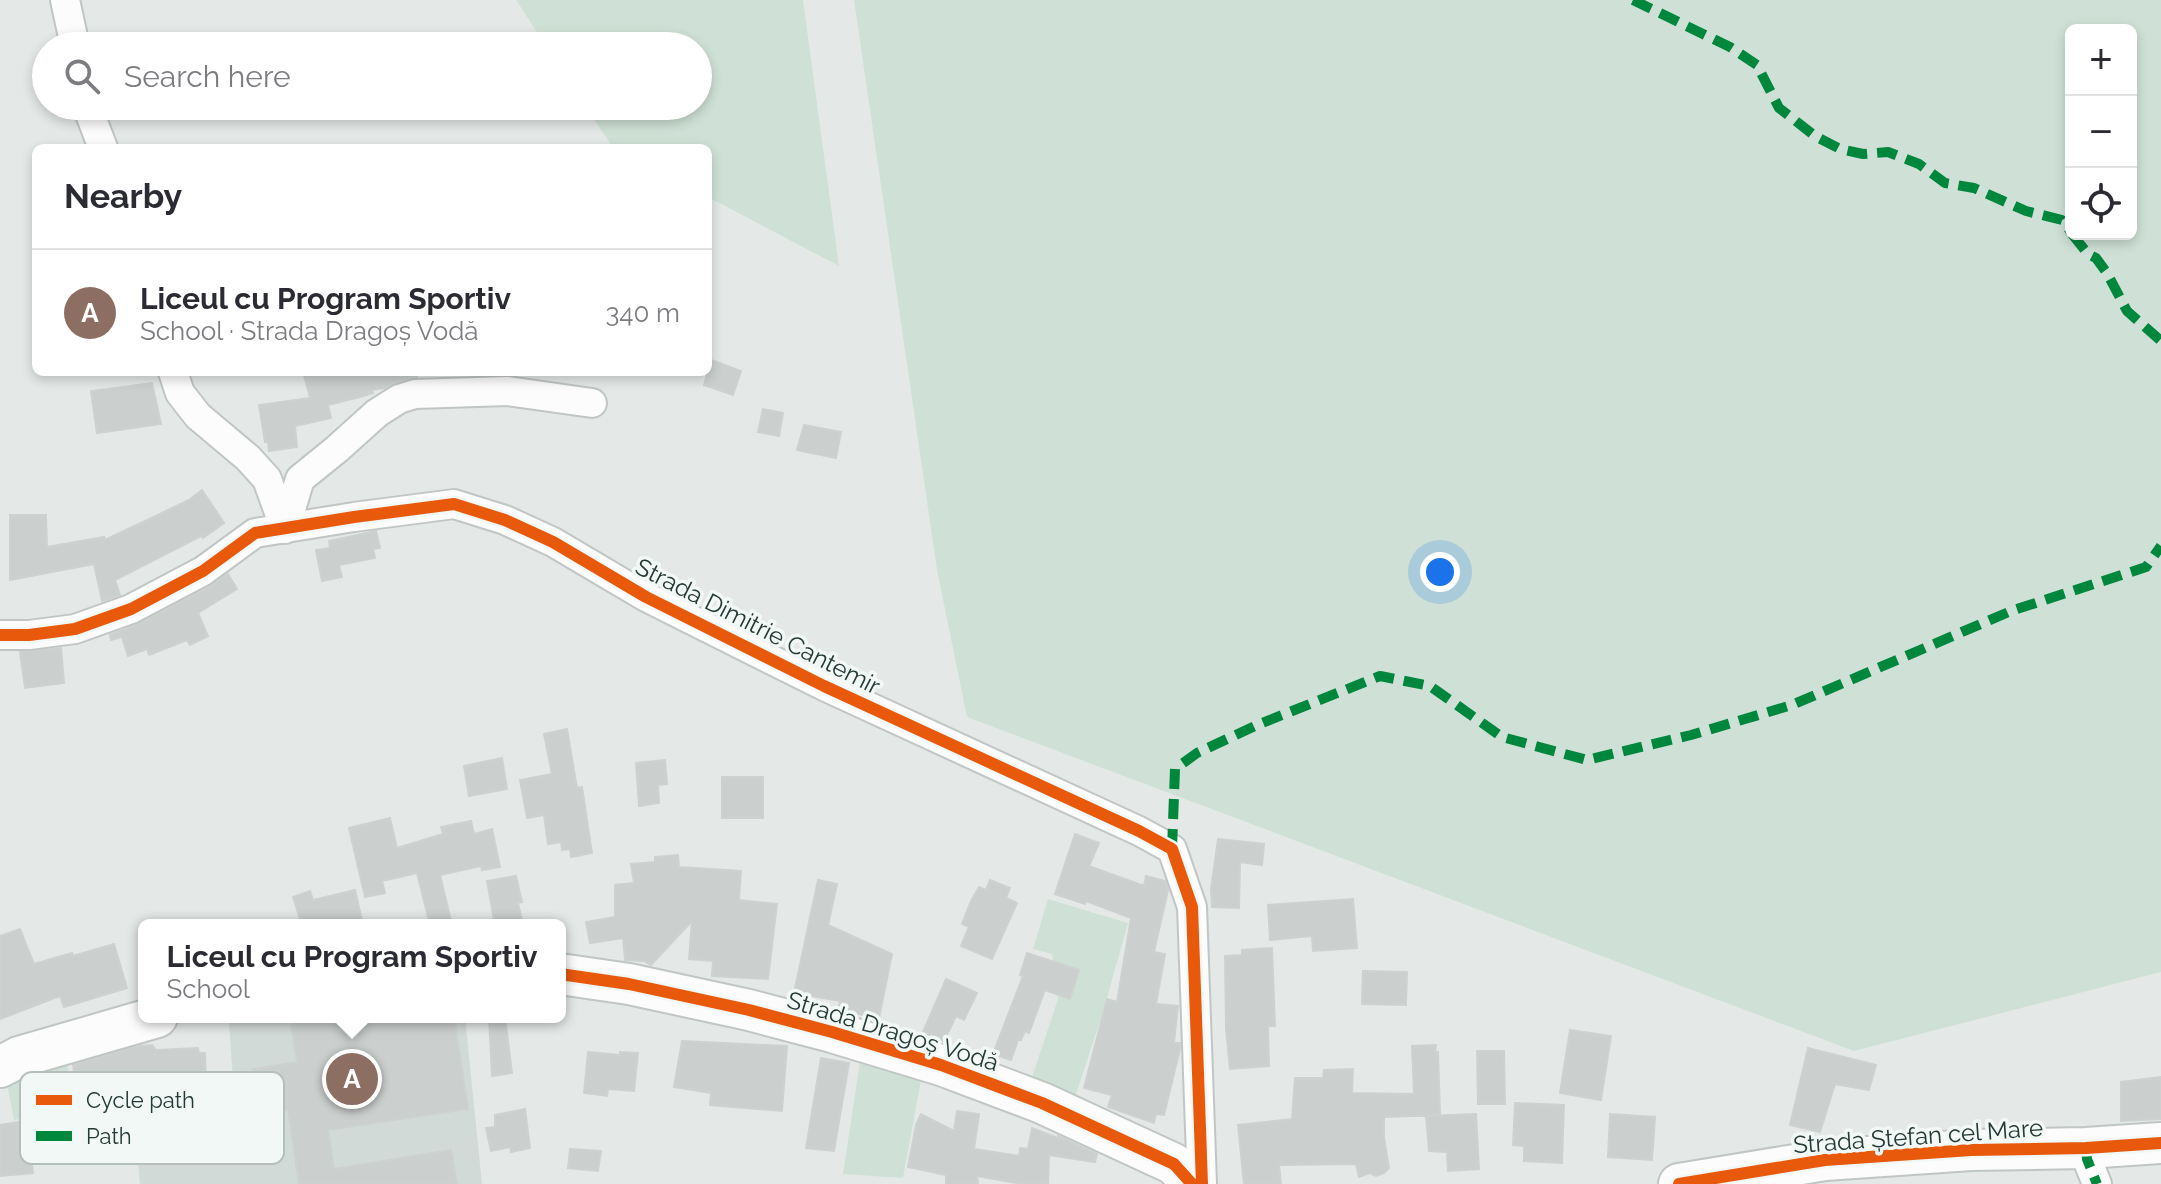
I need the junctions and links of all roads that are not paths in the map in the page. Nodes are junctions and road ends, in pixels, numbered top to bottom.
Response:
1 (65, 0) edge
2 (72, 32) edge
3 (92, 120) edge
4 (101, 144) edge
5 (174, 376) edge
6 (592, 403) dead end
7 (285, 529) junction
8 (0, 635) edge
9 (566, 975) edge
10 (138, 1023) edge
11 (0, 1067) edge
12 (2161, 1143) edge
13 (2092, 1166) edge
14 (1779, 1176) edge
15 (1192, 1184) edge
16 (1202, 1184) edge
17 (1679, 1184) edge

1 - 2 street
3 - 4 street
5 - 7 street
6 - 7 street
7 - 8 street, Strada Dimitrie Cantemir
7 - 16 street, Strada Dimitrie Cantemir
9 - 15 street, Strada Dragoș Vodă
10 - 11 street
12 - 13 street, Strada Ștefan cel Mare
13 - 14 street, Strada Ștefan cel Mare
14 - 17 street, Strada Ștefan cel Mare

